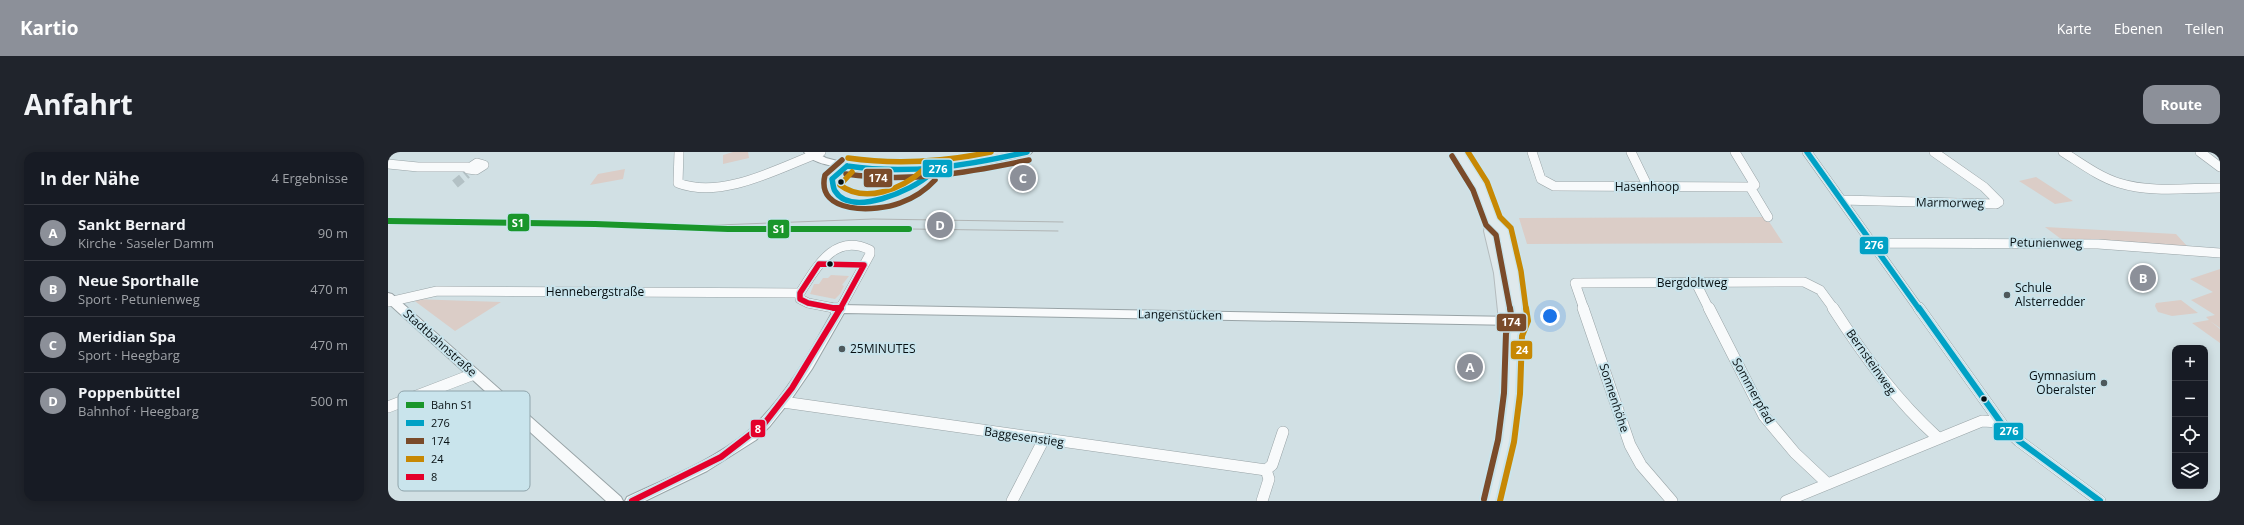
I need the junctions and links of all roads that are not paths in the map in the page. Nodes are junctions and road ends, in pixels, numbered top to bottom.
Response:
1 (679, 152) edge
2 (1007, 152) edge
3 (1027, 152) edge
4 (1459, 152) edge
5 (1532, 152) edge
6 (1631, 152) edge
7 (1735, 152) edge
8 (1807, 152) edge
9 (1934, 152) edge
10 (2063, 152) edge
11 (2200, 152) edge
12 (816, 153) edge
13 (388, 164) edge
14 (2220, 167) edge
15 (469, 171) dead end
16 (932, 171) junction
17 (1648, 187) junction
18 (1750, 187) junction
19 (2220, 188) edge
20 (1842, 200) junction
21 (1768, 217) dead end
22 (1494, 221) junction
23 (1872, 243) junction
24 (2220, 254) edge
25 (1575, 283) joint
26 (1696, 283) junction
27 (1809, 283) joint
28 (800, 293) junction
29 (389, 300) edge
30 (840, 309) junction
31 (1511, 321) junction
32 (474, 374) junction
33 (430, 391) edge
34 (493, 391) edge
35 (783, 402) junction
36 (398, 403) edge
37 (388, 407) edge
38 (2000, 422) junction
39 (530, 424) edge
40 (1283, 432) dead end
41 (1938, 438) junction
42 (1044, 439) junction
43 (1266, 470) junction
44 (1828, 484) junction
45 (616, 501) edge
46 (632, 501) edge
47 (1012, 501) edge
48 (1262, 501) edge
49 (1492, 501) edge
50 (1672, 501) edge
51 (1786, 501) edge
52 (2100, 501) edge

1 - 12 street
2 - 16 street
3 - 16 street
4 - 22 main road
5 - 17 street, Hasenhoop
6 - 17 street
7 - 18 street
8 - 20 street
9 - 20 street, Marmorweg
10 - 19 street
11 - 14 street
12 - 16 street
13 - 15 street
17 - 18 street, Hasenhoop
18 - 21 street
20 - 23 street
22 - 31 main road
22 - 31 main road
23 - 24 street, Petunienweg
23 - 38 street
25 - 26 street, Bergdoltweg
25 - 50 street, Sonnenhöhe
26 - 27 street, Bergdoltweg
26 - 44 street, Sommerpfad
27 - 41 street, Bernsteinweg
28 - 29 street, Hennebergstraße
28 - 30 street
28 - 30 street
29 - 32 street, Stadtbahnstraße
30 - 31 street, Langenstücken
30 - 35 street
31 - 49 main road
32 - 33 street
32 - 34 street, Stadtbahnstraße
35 - 42 street, Baggesenstieg
35 - 46 street
36 - 37 street
38 - 41 street
38 - 52 street
39 - 45 street, Stadtbahnstraße
40 - 43 street
41 - 44 street
42 - 43 street, Baggesenstieg
42 - 47 street
43 - 48 street
44 - 51 street

